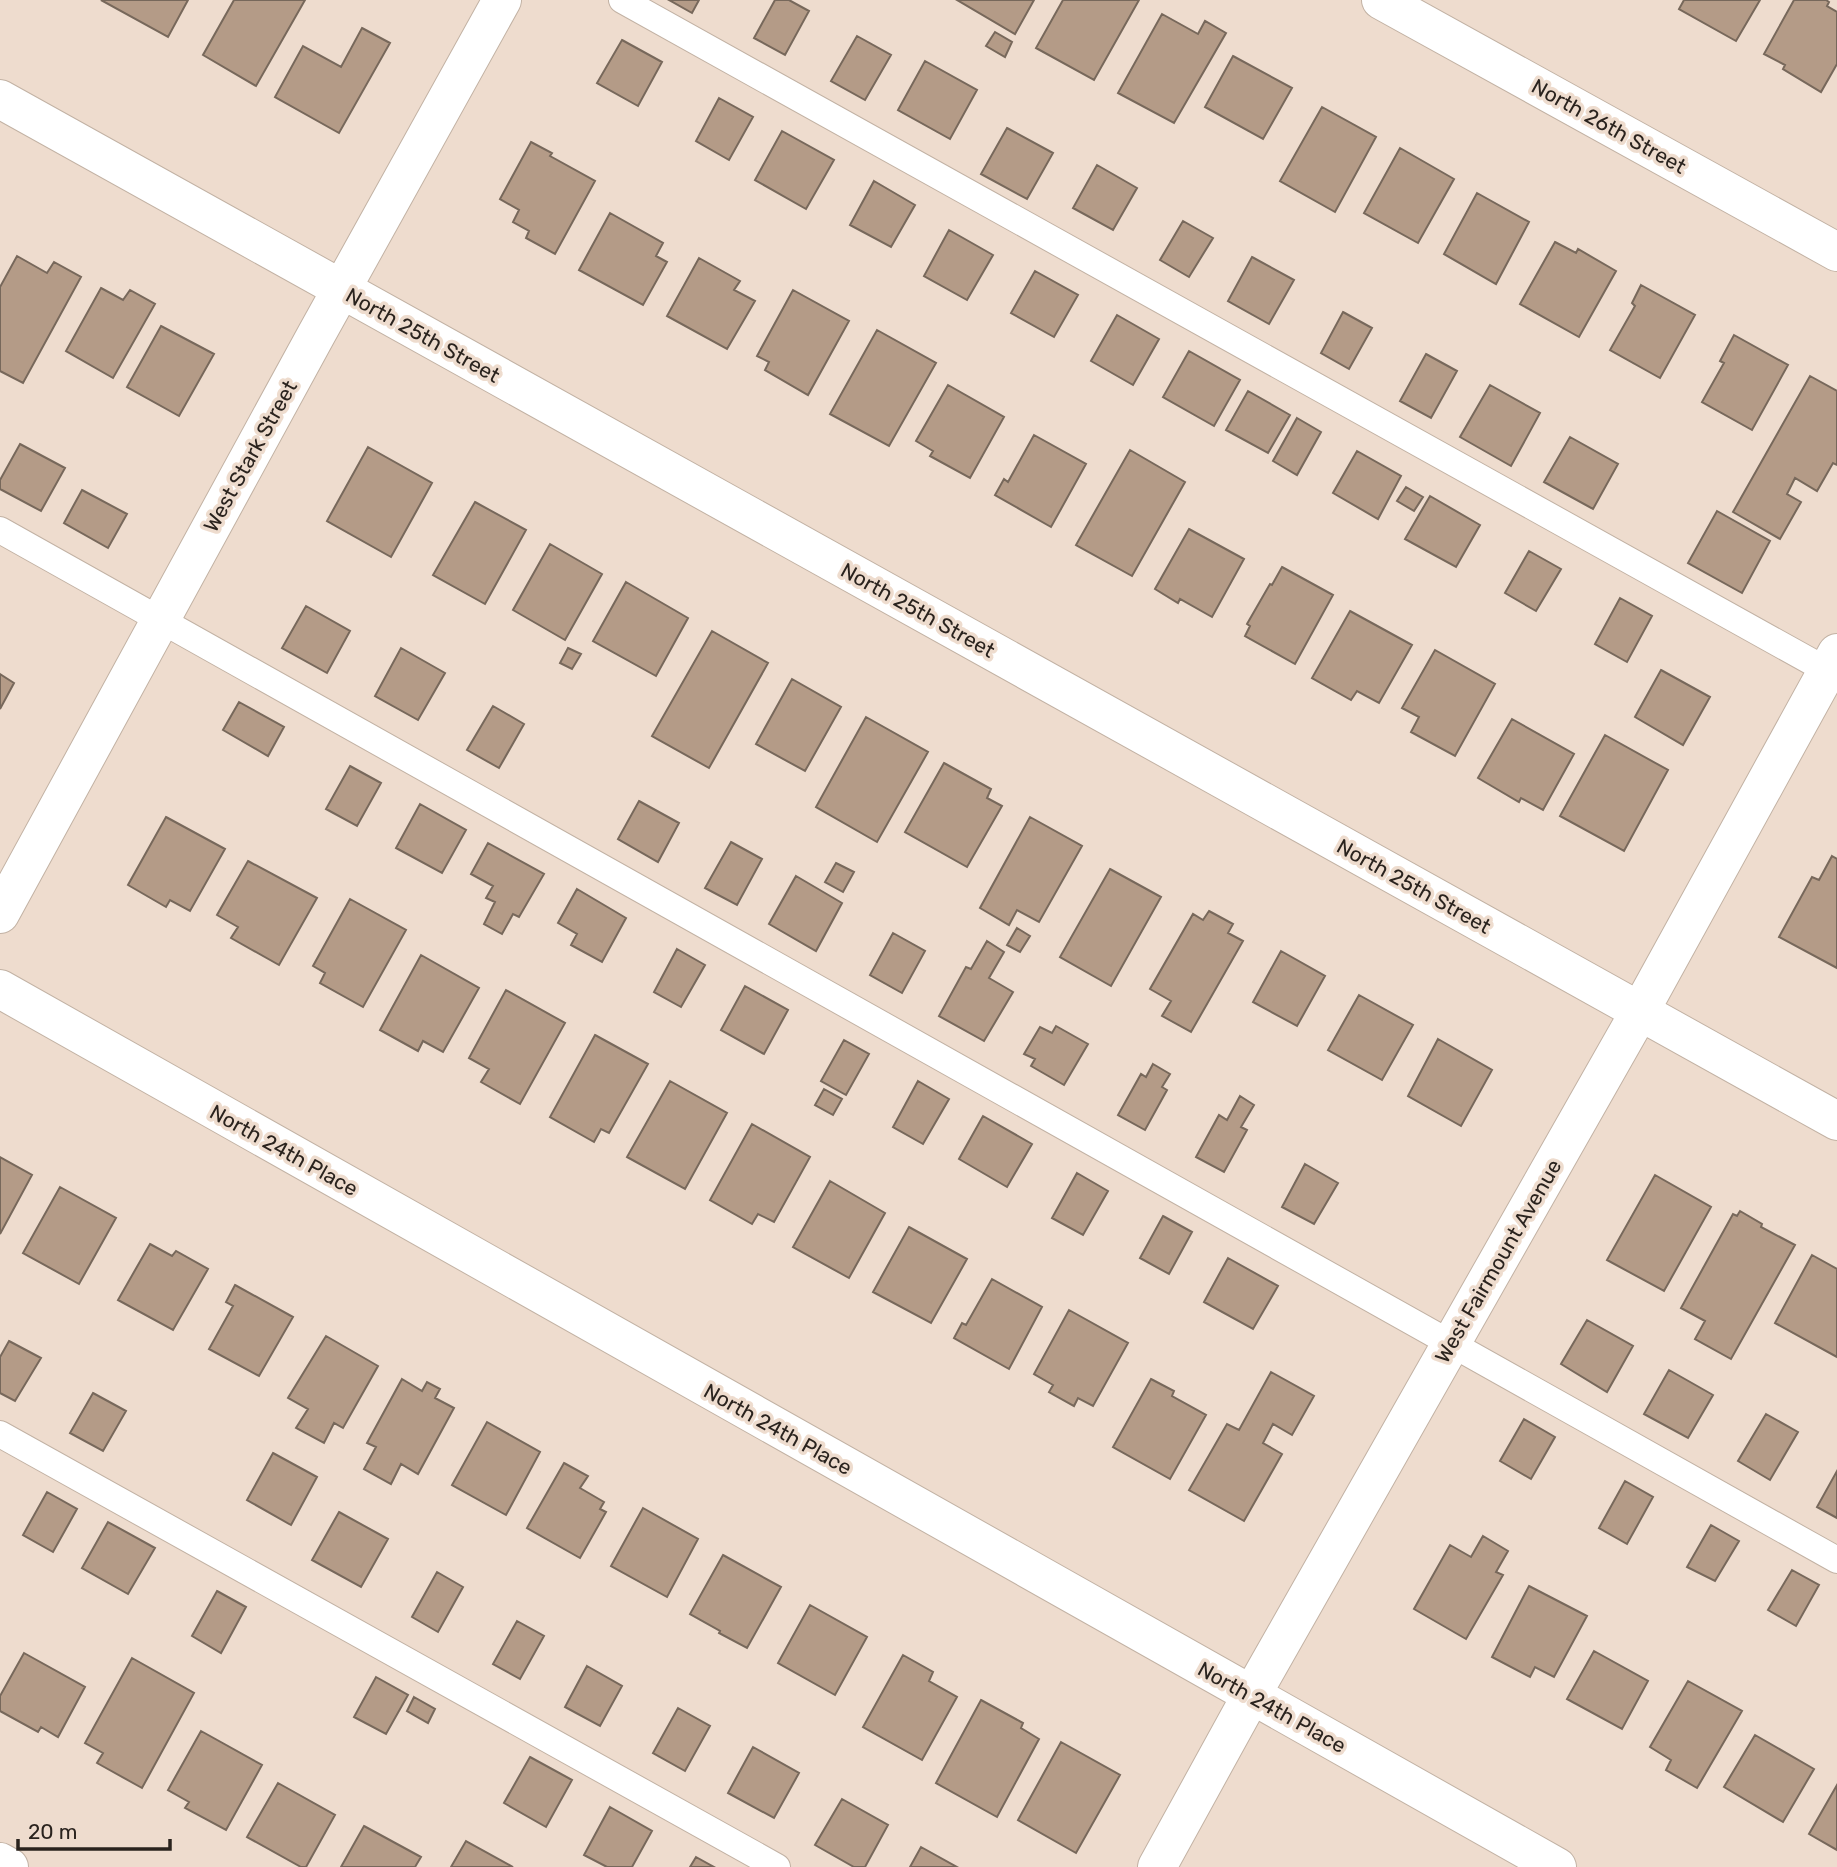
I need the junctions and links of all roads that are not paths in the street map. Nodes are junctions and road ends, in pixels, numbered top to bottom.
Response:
1 (502, 0) edge
2 (622, 0) edge
3 (1381, 0) edge
4 (0, 99) edge
5 (1837, 252) edge
6 (341, 289) junction
7 (0, 530) edge
8 (160, 620) junction
9 (1834, 667) edge
10 (0, 914) edge
11 (0, 989) edge
12 (1640, 1011) junction
13 (1837, 1121) edge
14 (1450, 1345) junction
15 (0, 1434) edge
16 (1837, 1560) edge
17 (1251, 1696) junction
18 (0, 1862) edge
19 (9, 1867) edge
20 (777, 1867) edge
21 (1157, 1867) edge
22 (1557, 1867) edge

1 - 6 street, West Stark Street
2 - 9 lane
3 - 5 street, North 26th Street
4 - 6 street, North 25th Street
6 - 8 street, West Stark Street
6 - 12 street, North 25th Street
7 - 8 lane
8 - 10 street, West Stark Street
8 - 14 lane
9 - 12 street, West Fairmount Avenue
11 - 17 street, North 24th Place
12 - 13 street, North 25th Street
12 - 14 street, West Fairmount Avenue
14 - 16 lane
14 - 17 street, West Fairmount Avenue
15 - 20 lane
17 - 21 street, West Fairmount Avenue
17 - 22 street, North 24th Place
18 - 19 street

